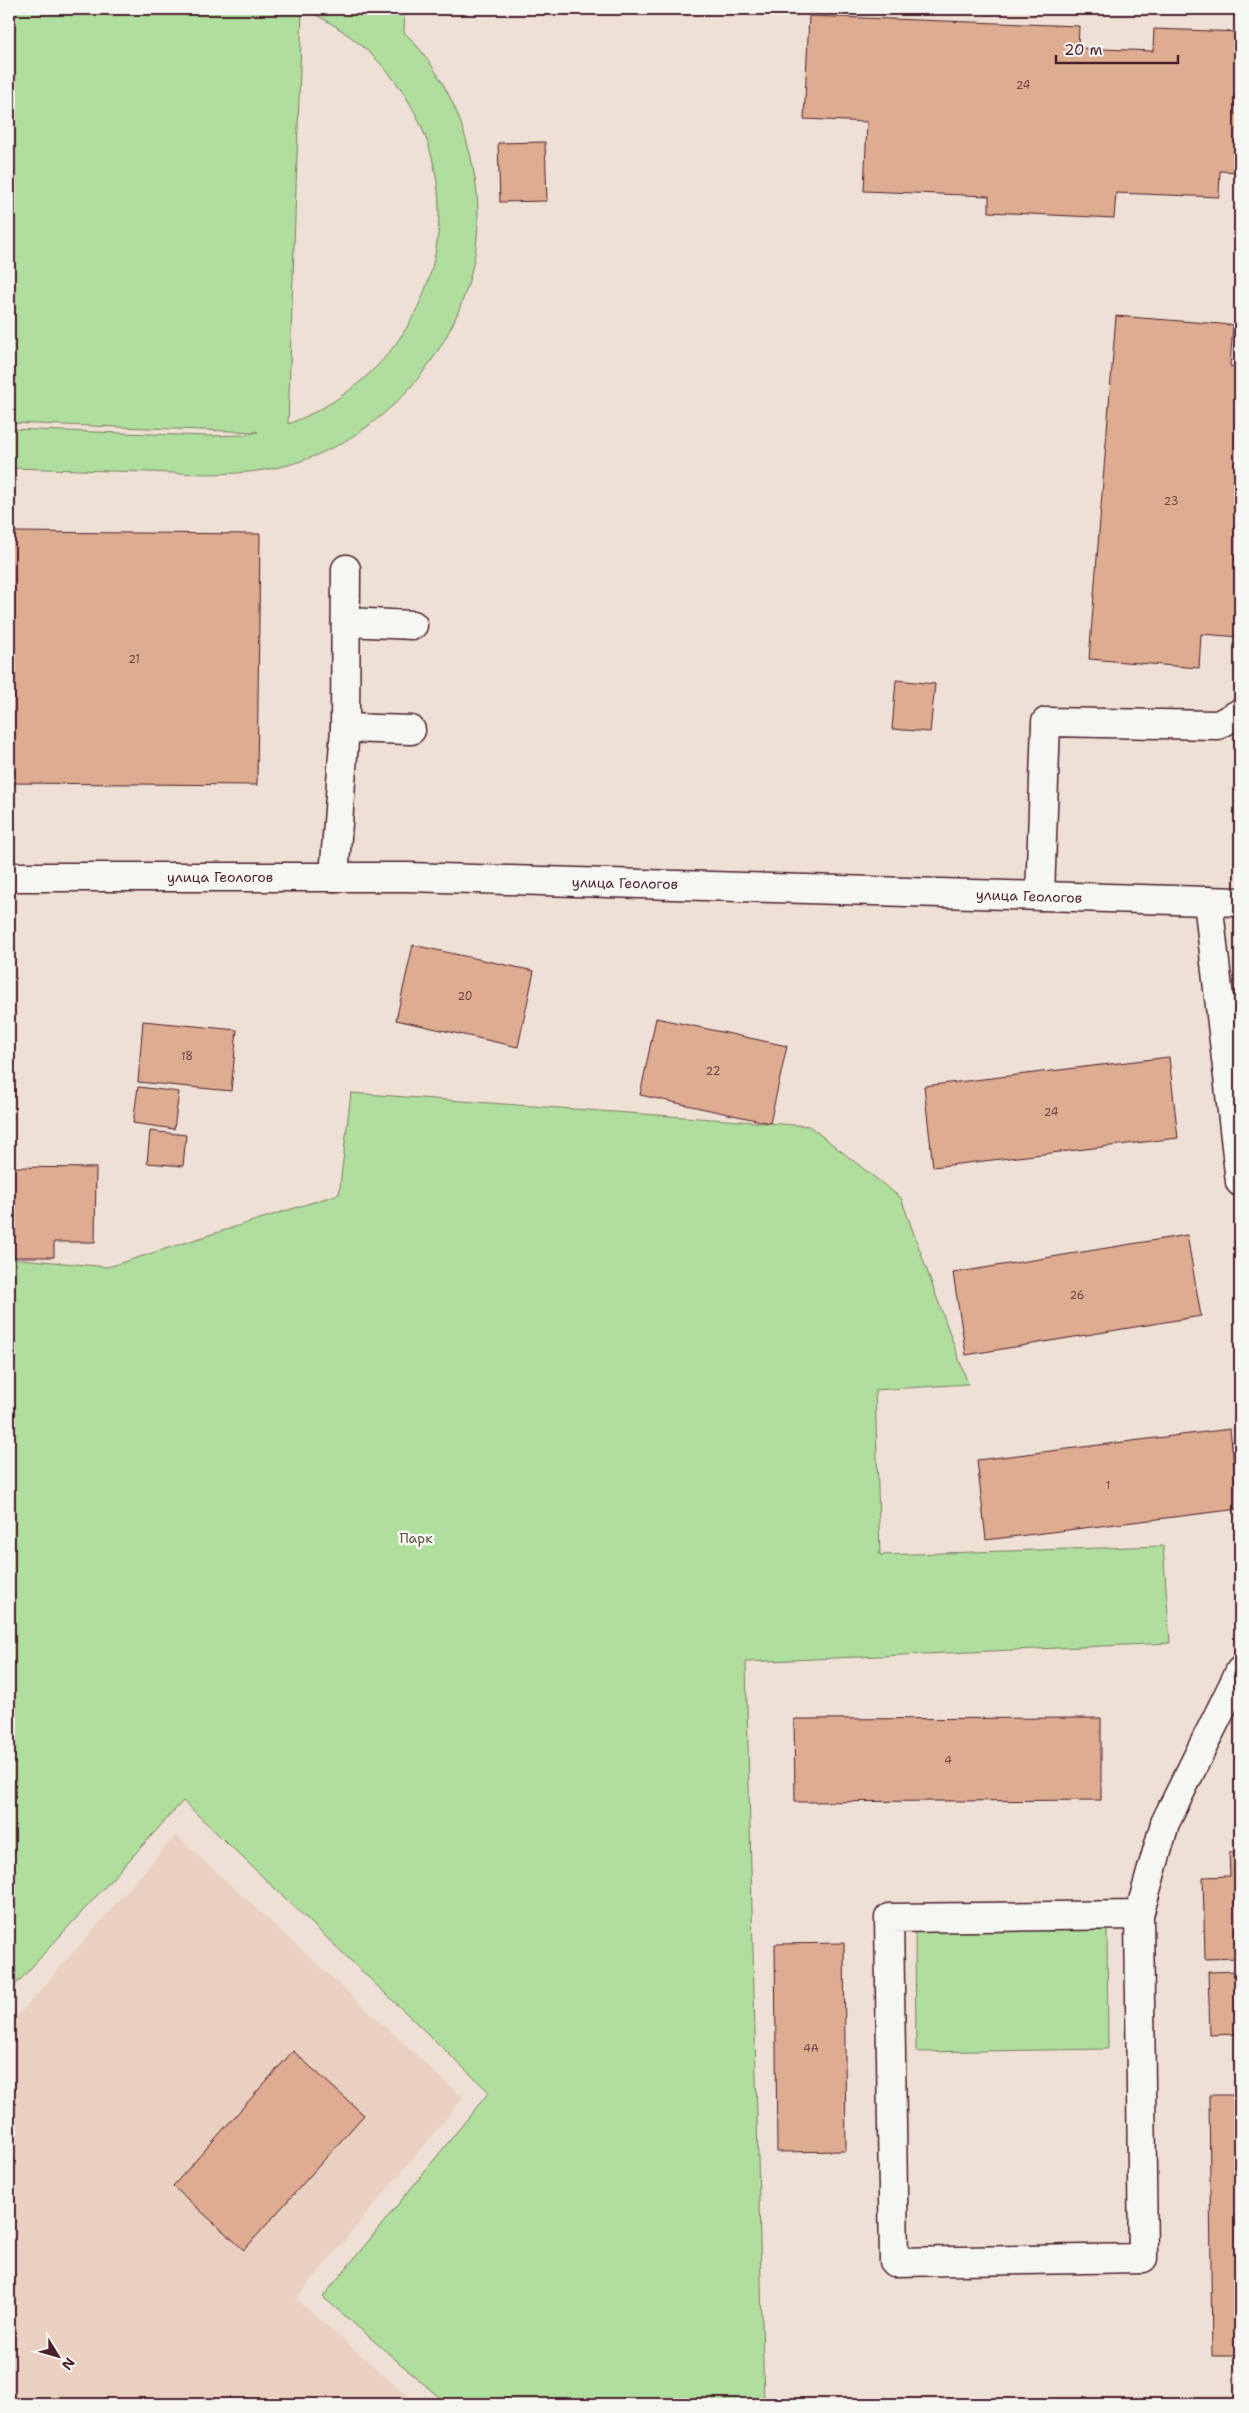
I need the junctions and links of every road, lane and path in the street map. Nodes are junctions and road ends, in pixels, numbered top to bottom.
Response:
1 (346, 569) dead end
2 (346, 622) junction
3 (413, 624) dead end
4 (1240, 713) edge
5 (345, 728) junction
6 (411, 730) dead end
7 (9, 877) edge
8 (334, 877) junction
9 (1040, 896) junction
10 (1230, 902) edge
11 (1240, 1182) edge
12 (1240, 1670) edge
13 (1139, 1915) junction

1 - 2 street
2 - 3 street
2 - 5 street
4 - 9 street
5 - 6 street
5 - 8 street
7 - 8 street, улица Геологов
8 - 9 street, улица Геологов
9 - 10 street, улица Геологов
10 - 11 street
12 - 13 street
13 - 13 street

